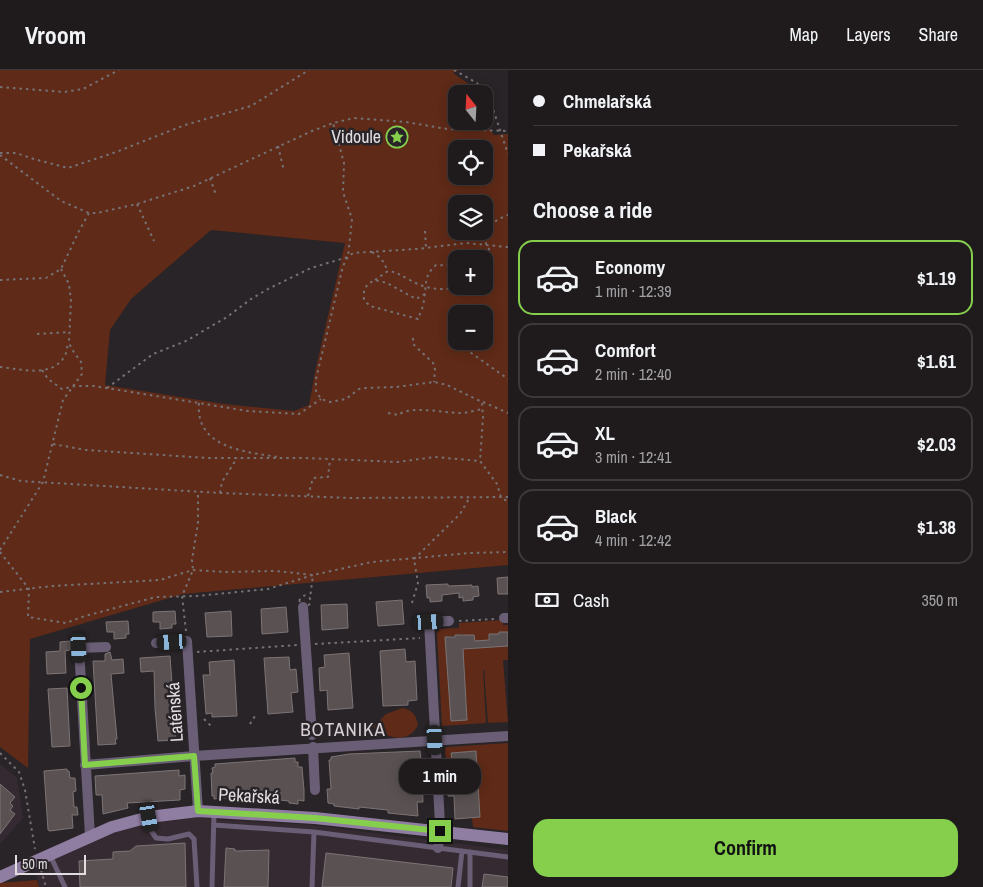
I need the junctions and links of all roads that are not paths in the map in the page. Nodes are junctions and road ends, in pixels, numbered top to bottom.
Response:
1 (303, 607) dead end
2 (449, 621) road end
3 (156, 643) dead end
4 (106, 647) dead end
5 (312, 735) dead end
6 (508, 736) edge
7 (435, 740) junction
8 (313, 748) junction
9 (194, 756) junction
10 (85, 765) junction
11 (315, 790) dead end
12 (198, 811) junction
13 (214, 811) junction
14 (149, 817) junction
15 (214, 825) junction
16 (440, 831) junction
17 (314, 832) junction
18 (90, 836) junction
19 (508, 839) edge
20 (438, 848) junction
21 (462, 851) junction
22 (470, 852) junction
23 (50, 854) junction
24 (508, 857) edge
25 (0, 877) edge
26 (65, 887) edge
27 (197, 887) edge
28 (212, 887) edge
29 (312, 887) edge
30 (458, 887) edge
31 (470, 887) edge

1 - 5 street
2 - 7 street
3 - 9 street, Laténská
4 - 10 street
6 - 7 street
7 - 8 street
7 - 16 street
8 - 9 street
8 - 11 street
9 - 10 street
9 - 12 street, Laténská
10 - 18 street
12 - 13 street, Pekařská
12 - 14 street, Pekařská
13 - 15 lane
13 - 16 street, Pekařská
14 - 18 street, Pekařská
14 - 27 lane
15 - 17 lane, Pekařská
15 - 28 lane
16 - 19 street, Pekařská
16 - 20 street
17 - 20 lane, Pekařská
17 - 29 lane
18 - 23 street, Pekařská
20 - 21 lane, Pekařská
21 - 22 lane, Pekařská
21 - 30 lane
22 - 24 lane, Pekařská
22 - 31 lane
23 - 25 street, Pekařská
23 - 26 lane

